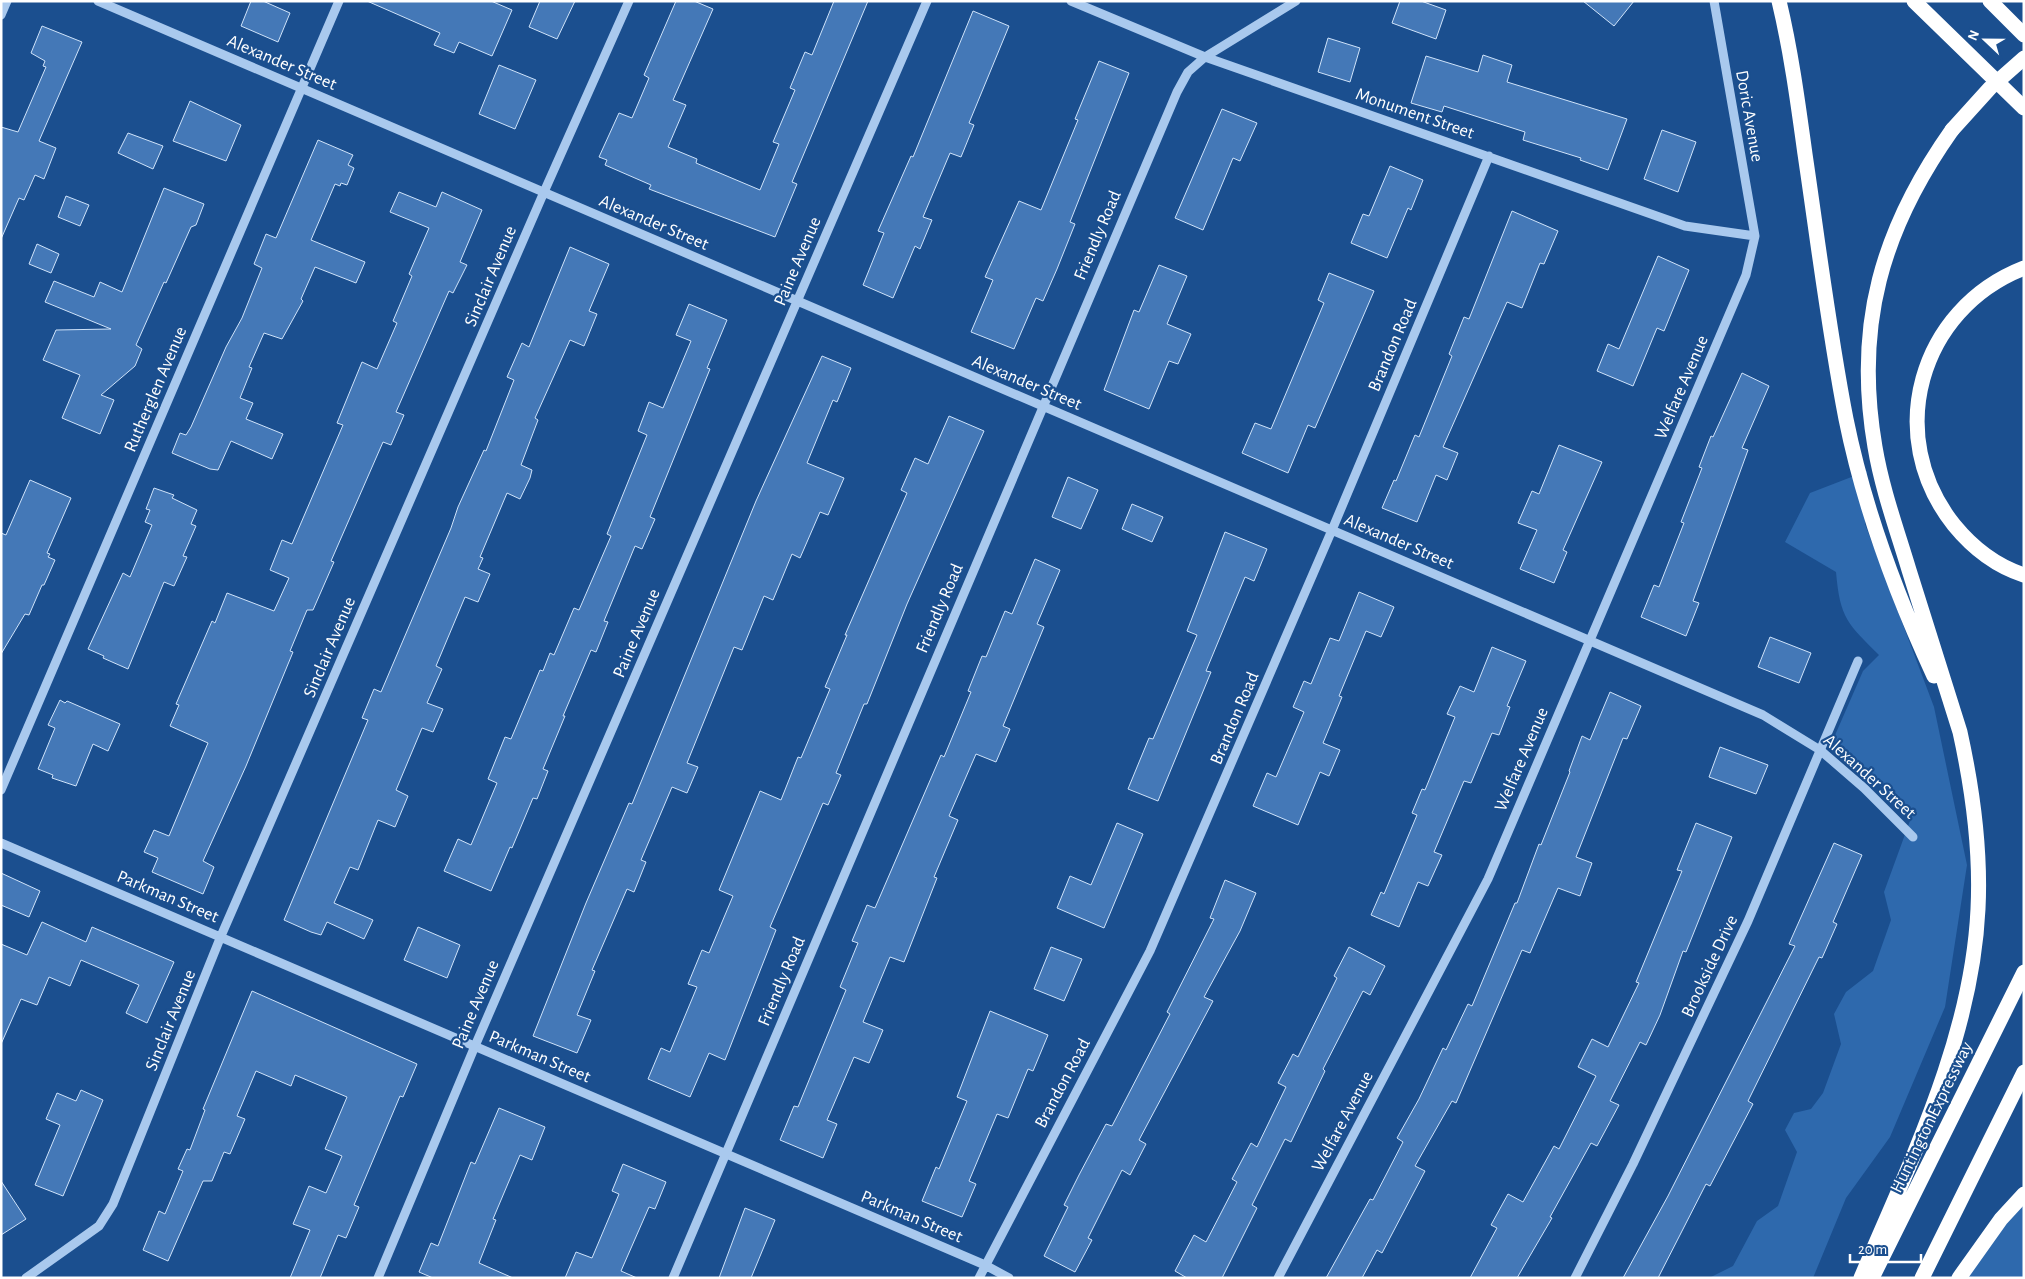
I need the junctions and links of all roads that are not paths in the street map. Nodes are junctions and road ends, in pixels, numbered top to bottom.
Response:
1 (7, 1) edge
2 (98, 1) edge
3 (339, 1) edge
4 (630, 1) edge
5 (927, 1) edge
6 (1071, 1) edge
7 (1296, 1) edge
8 (1714, 1) edge
9 (1779, 1) edge
10 (1914, 1) edge
11 (1990, 1) edge
12 (1, 15) edge
13 (2024, 34) edge
14 (1204, 57) junction
15 (2024, 58) edge
16 (301, 88) junction
17 (2024, 108) edge
18 (1489, 156) junction
19 (544, 192) junction
20 (1755, 236) junction
21 (2024, 268) edge
22 (798, 301) junction
23 (1042, 406) junction
24 (1332, 530) junction
25 (2024, 575) edge
26 (1589, 640) junction
27 (1858, 661) dead end
28 (1960, 732) junction
29 (1820, 750) junction
30 (1, 790) edge
31 (1913, 837) dead end
32 (1, 843) edge
33 (221, 936) junction
34 (2024, 972) edge
35 (475, 1046) junction
36 (2024, 1072) edge
37 (726, 1153) junction
38 (2024, 1194) edge
39 (985, 1265) junction
40 (26, 1278) edge
41 (378, 1278) edge
42 (673, 1278) edge
43 (979, 1278) edge
44 (1009, 1278) edge
45 (1278, 1278) edge
46 (1575, 1278) edge
47 (1861, 1278) edge
48 (1872, 1278) edge
49 (1922, 1278) edge
50 (1959, 1278) edge

1 - 12 street
2 - 16 street, Alexander Street
3 - 16 street, Rutherglen Avenue
4 - 19 street, Sinclair Avenue
5 - 22 street, Paine Avenue
6 - 14 street, Monument Street
7 - 14 street, Friendly Road
8 - 20 street, Doric Avenue
9 - 28 highway
10 - 17 highway
11 - 13 highway
14 - 18 street, Monument Street
14 - 23 street, Friendly Road
15 - 28 highway, bridge
16 - 19 street, Alexander Street
16 - 30 street, Rutherglen Avenue
18 - 20 street, Monument Street
18 - 24 street, Brandon Road
19 - 22 street, Alexander Street
19 - 33 street, Sinclair Avenue
20 - 26 street, Welfare Avenue
21 - 25 highway
22 - 23 street, Alexander Street
22 - 35 street, Paine Avenue
23 - 24 street, Alexander Street
23 - 37 street, Friendly Road
24 - 26 street, Alexander Street
24 - 39 street, Brandon Road
26 - 29 street, Alexander Street
26 - 45 street, Welfare Avenue
27 - 29 street, Brookside Drive
28 - 47 highway
29 - 31 street, Alexander Street
29 - 46 street, Brookside Drive
32 - 33 street, Parkman Street
33 - 35 street, Parkman Street
33 - 40 street, Sinclair Avenue
34 - 48 highway, Huntington Expressway
35 - 37 street, Parkman Street
35 - 41 street, Paine Avenue
36 - 49 highway
37 - 39 street, Parkman Street
37 - 42 street, Friendly Road
38 - 50 highway
39 - 43 street, Brandon Road
39 - 44 street, Parkman Street

